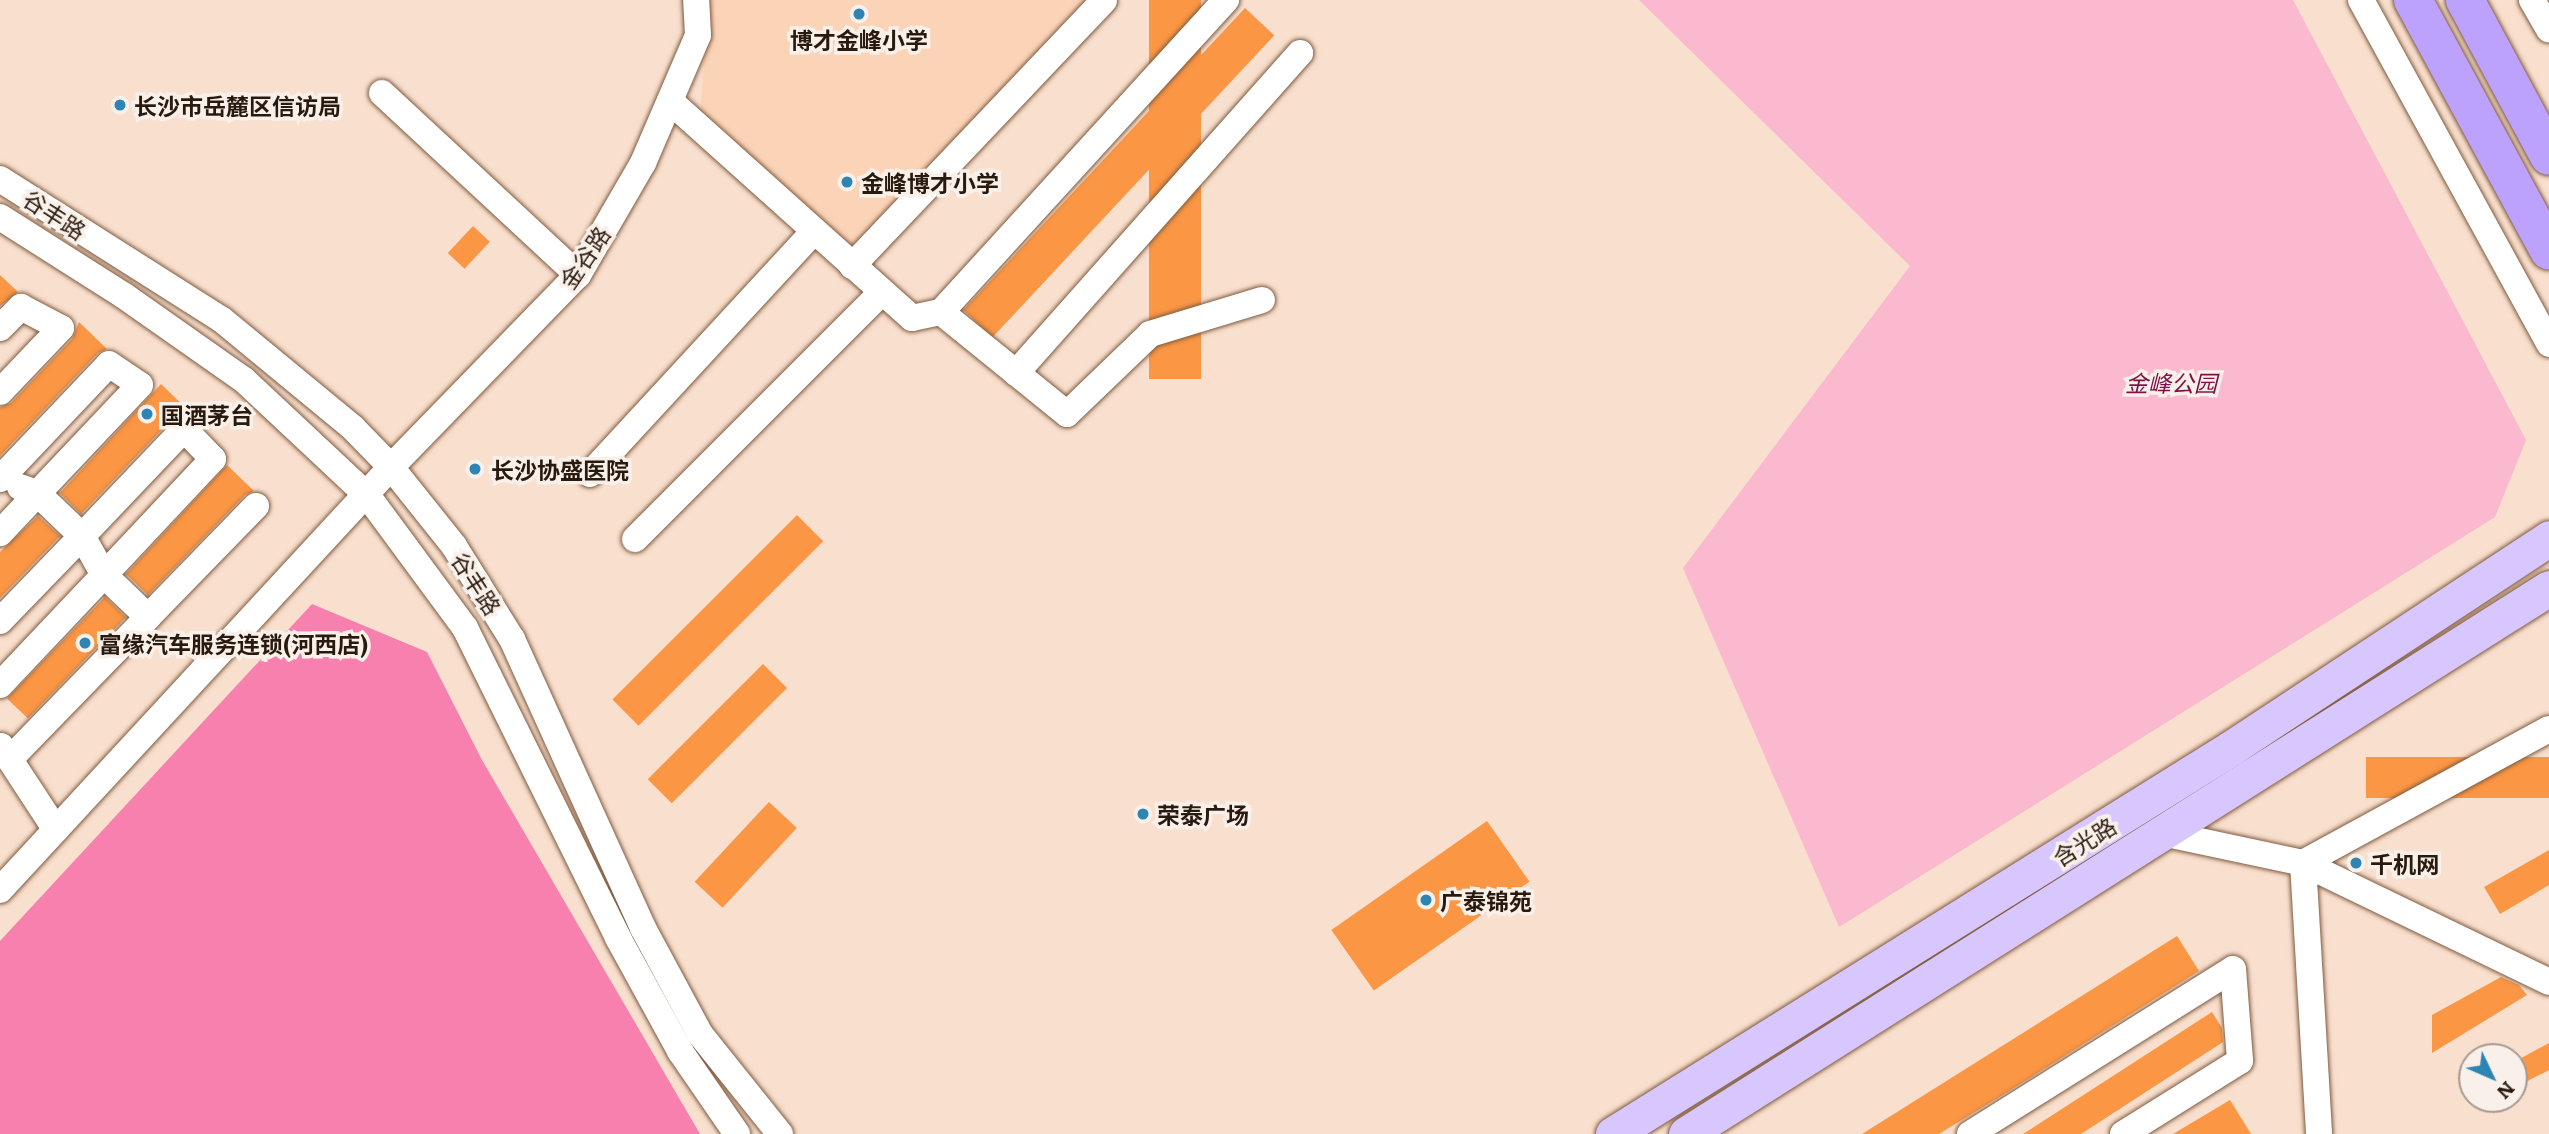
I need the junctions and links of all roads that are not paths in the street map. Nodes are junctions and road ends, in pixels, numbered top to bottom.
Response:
1 (696, 0) edge
2 (1104, 0) edge
3 (1226, 0) edge
4 (2361, 0) edge
5 (2413, 0) edge
6 (2465, 0) edge
7 (2532, 0) edge
8 (2549, 30) edge
9 (1300, 53) dead end
10 (382, 93) dead end
11 (670, 101) junction
12 (2549, 156) edge
13 (0, 179) edge
14 (0, 217) edge
15 (814, 231) junction
16 (2549, 250) edge
17 (852, 266) junction
18 (578, 275) junction
19 (882, 292) junction
20 (1262, 300) dead end
21 (942, 312) junction
22 (0, 328) edge
23 (2549, 344) edge
24 (1016, 373) junction
25 (0, 392) edge
26 (391, 467) junction
27 (590, 474) dead end
28 (0, 480) edge
29 (37, 493) junction
30 (367, 495) junction
31 (256, 506) dead end
32 (0, 533) edge
33 (82, 536) junction
34 (2549, 538) edge
35 (635, 539) dead end
36 (104, 575) junction
37 (2549, 588) edge
38 (148, 617) junction
39 (0, 621) edge
40 (0, 685) edge
41 (2549, 729) edge
42 (5, 752) edge
43 (56, 830) junction
44 (2162, 833) junction
45 (2303, 863) junction
46 (0, 890) edge
47 (2549, 982) edge
48 (737, 1134) edge
49 (780, 1134) edge
50 (1613, 1134) edge
51 (1686, 1134) edge
52 (1969, 1134) edge
53 (2123, 1134) edge
54 (2319, 1134) edge

1 - 11 street, 金谷路
2 - 17 street
3 - 21 street
4 - 23 street
5 - 16 highway
6 - 12 highway
7 - 8 street
9 - 24 street
10 - 18 street
11 - 15 street
11 - 18 street, 金谷路
13 - 26 street, 谷丰路
14 - 30 street, 谷丰路
15 - 17 street
15 - 27 street
17 - 19 street
18 - 26 street, 金谷路
19 - 21 street
19 - 35 street
20 - 24 street
21 - 24 street
22 - 25 street
26 - 30 street, 金谷路
26 - 49 street, 谷丰路
28 - 29 street
28 - 29 street
29 - 32 street
29 - 33 street
30 - 43 street, 金谷路
30 - 48 street, 谷丰路
31 - 38 street
33 - 36 street
33 - 36 street
33 - 39 street
34 - 50 main road, 含光路
36 - 38 street
36 - 40 street
37 - 44 main road, 含光路
38 - 42 street
41 - 45 street
42 - 43 street
43 - 46 street, 金谷路
44 - 45 street
44 - 51 main road, 含光路
45 - 47 street
45 - 54 street
52 - 53 street

